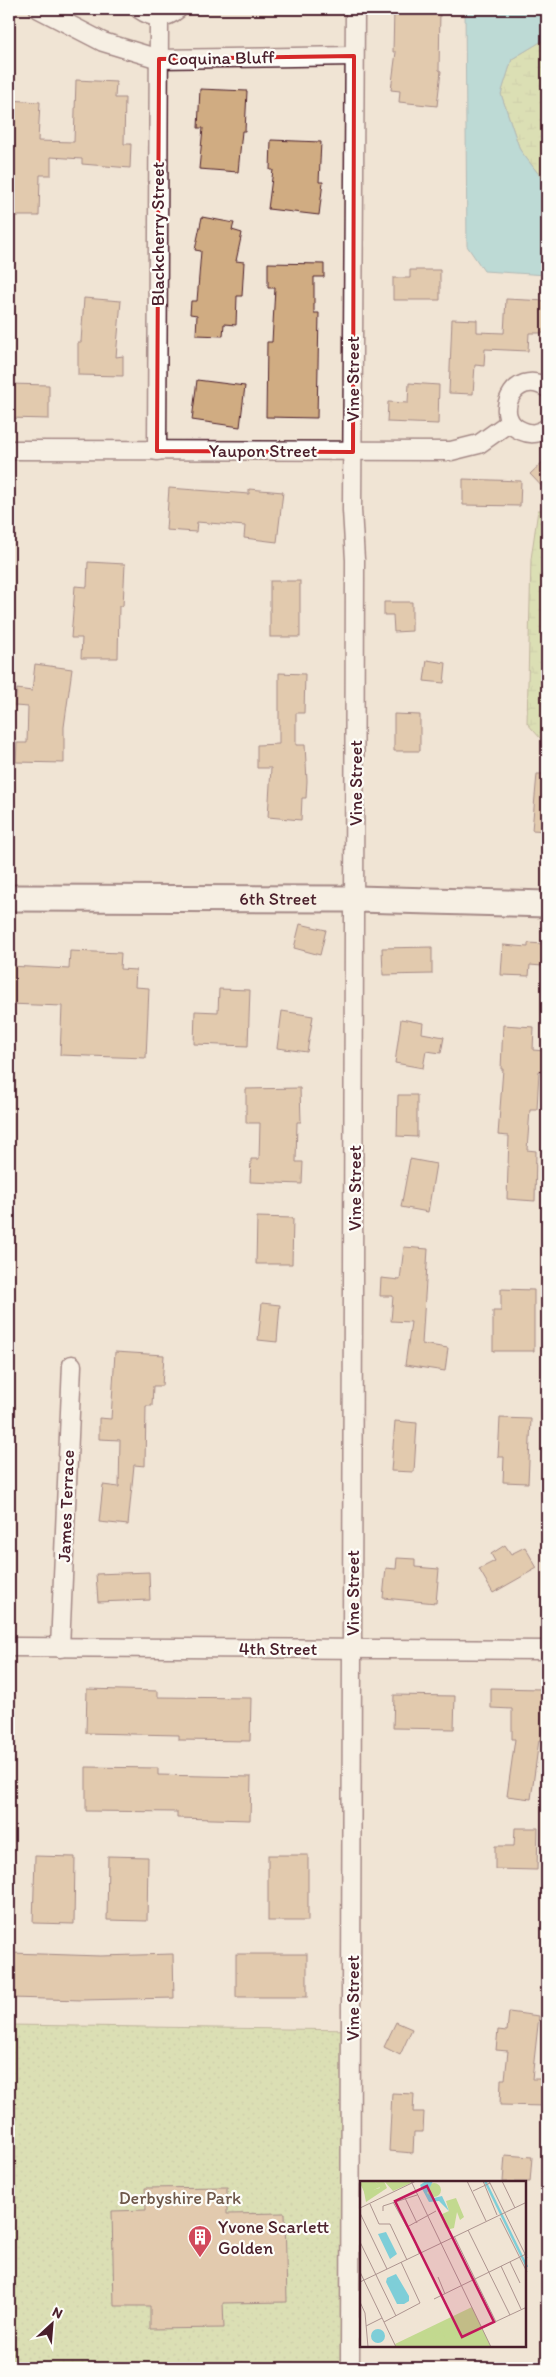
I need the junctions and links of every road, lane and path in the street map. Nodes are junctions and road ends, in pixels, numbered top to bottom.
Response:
1 (39, 9) edge
2 (139, 9) edge
3 (178, 9) edge
4 (355, 9) edge
5 (160, 18) junction
6 (354, 56) junction
7 (159, 59) junction
8 (547, 388) edge
9 (510, 422) junction
10 (547, 428) edge
11 (9, 450) edge
12 (157, 451) junction
13 (353, 452) junction
14 (9, 898) edge
15 (356, 899) junction
16 (547, 904) edge
17 (72, 1364) dead end
18 (9, 1647) edge
19 (60, 1648) junction
20 (353, 1650) junction
21 (547, 1650) edge
22 (350, 2368) edge

1 - 7 street, Coquina Bluff
2 - 5 street
3 - 5 street
4 - 6 street, Vine Street
5 - 7 street, Blackcherry Street
6 - 7 street, Coquina Bluff
6 - 13 street, Vine Street
7 - 12 street, Blackcherry Street
8 - 9 street
9 - 10 street
9 - 13 street, Yaupon Street
11 - 12 street, Yaupon Street
12 - 13 street, Yaupon Street
13 - 15 street, Vine Street
14 - 15 street, 6th Street
15 - 16 street, 6th Street
15 - 20 street, Vine Street
17 - 19 street, James Terrace
18 - 19 street, 4th Street
19 - 20 street, 4th Street
20 - 21 street, 4th Street
20 - 22 street, Vine Street

